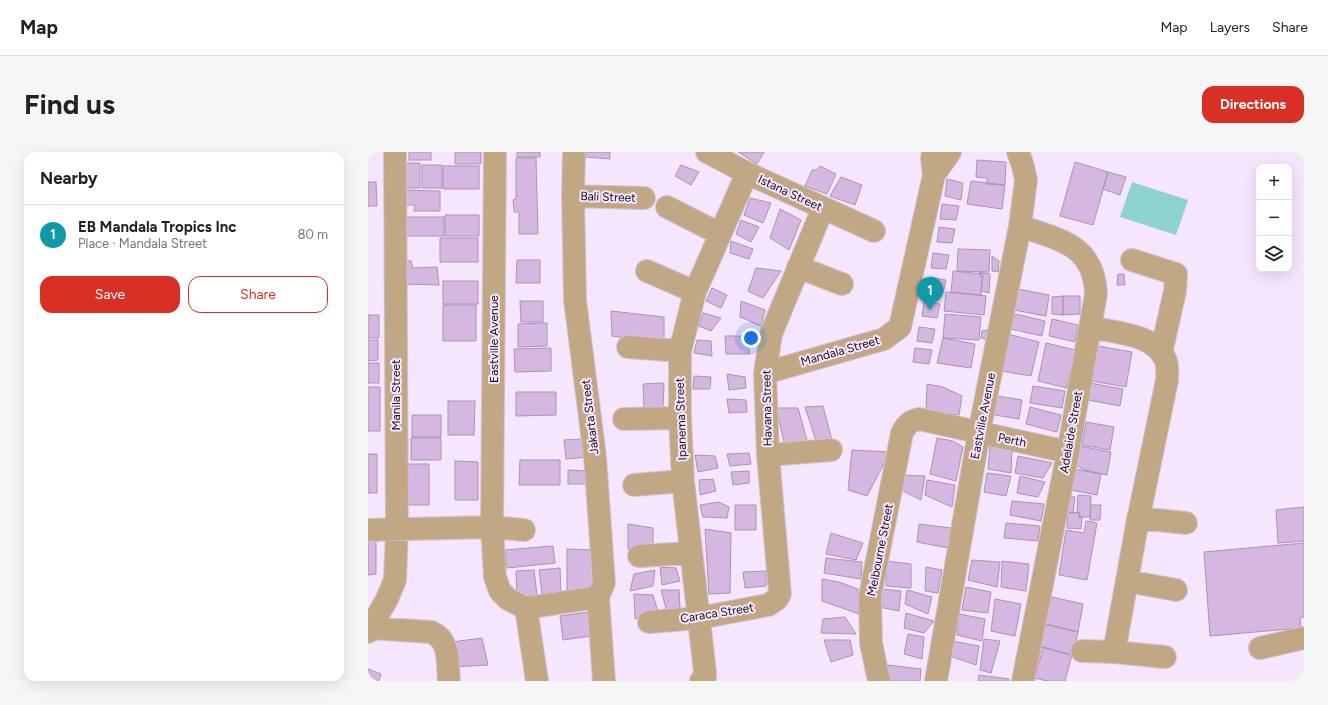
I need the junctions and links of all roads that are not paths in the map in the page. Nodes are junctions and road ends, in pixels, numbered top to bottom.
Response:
1 (395, 152) edge
2 (495, 152) edge
3 (574, 152) edge
4 (706, 152) edge
5 (933, 152) edge
6 (950, 152) edge
7 (1018, 152) edge
8 (747, 173) junction
9 (934, 175) junction
10 (573, 196) junction
11 (644, 198) dead end
12 (666, 207) dead end
13 (823, 208) junction
14 (1020, 226) junction
15 (874, 231) dead end
16 (720, 234) junction
17 (1132, 260) dead end
18 (798, 267) junction
19 (647, 271) dead end
20 (842, 284) dead end
21 (695, 292) junction
22 (1090, 327) junction
23 (628, 347) dead end
24 (680, 351) junction
25 (1161, 353) junction
26 (765, 373) junction
27 (680, 418) junction
28 (624, 419) dead end
29 (910, 423) joint
30 (979, 433) junction
31 (831, 450) dead end
32 (1068, 452) junction
33 (768, 455) junction
34 (684, 481) junction
35 (634, 485) dead end
36 (1138, 518) junction
37 (1186, 523) dead end
38 (492, 527) junction
39 (368, 530) edge
40 (397, 530) junction
41 (524, 530) dead end
42 (691, 553) junction
43 (639, 556) dead end
44 (1127, 581) junction
45 (1176, 590) dead end
46 (780, 594) joint
47 (598, 597) junction
48 (526, 608) junction
49 (700, 618) junction
50 (649, 622) dead end
51 (369, 630) edge
52 (1304, 638) edge
53 (1260, 648) dead end
54 (1082, 651) dead end
55 (1114, 652) junction
56 (1165, 657) dead end
57 (703, 679) edge
58 (449, 681) edge
59 (537, 681) edge
60 (604, 681) edge
61 (879, 681) edge
62 (936, 681) edge
63 (1023, 681) edge

1 - 40 street, Manila Street
2 - 38 street, Eastville Avenue
3 - 10 street, Jakarta Street
4 - 8 street, Istana Street
5 - 9 street
6 - 9 street
7 - 14 street, Eastville Avenue
8 - 13 street, Istana Street
8 - 16 street, Ipanema Street
9 - 26 street, Mandala Street
10 - 11 street, Bali Street
10 - 47 street, Jakarta Street
12 - 16 street
13 - 15 street, Istana Street
13 - 18 street, Havana Street
14 - 22 street, Adelaide Street
14 - 30 street, Eastville Avenue
16 - 21 street, Ipanema Street
17 - 25 street
18 - 20 street
18 - 26 street, Havana Street
19 - 21 street
21 - 24 street, Ipanema Street
22 - 25 street
22 - 32 street, Adelaide Street
23 - 24 street
24 - 27 street, Ipanema Street
25 - 36 street
26 - 33 street, Havana Street
27 - 28 street
27 - 34 street, Ipanema Street
29 - 30 street, Perth
29 - 61 street, Melbourne Street
30 - 32 street, Perth
30 - 62 street, Eastville Avenue
31 - 33 street
32 - 63 street, Adelaide Street
33 - 46 street, Havana Street
34 - 35 street
34 - 42 street, Ipanema Street
36 - 37 street
36 - 44 street
38 - 40 street
38 - 41 street
38 - 48 street, Eastville Avenue
39 - 40 street
40 - 51 street, Manila Street
42 - 43 street
42 - 49 street, Ipanema Street
44 - 45 street
44 - 55 street
46 - 49 street, Caraca Street
47 - 48 street
47 - 60 street, Jakarta Street
48 - 59 street
49 - 50 street, Caraca Street
49 - 57 street, Ipanema Street
51 - 58 street
52 - 53 street
54 - 55 street
55 - 56 street

